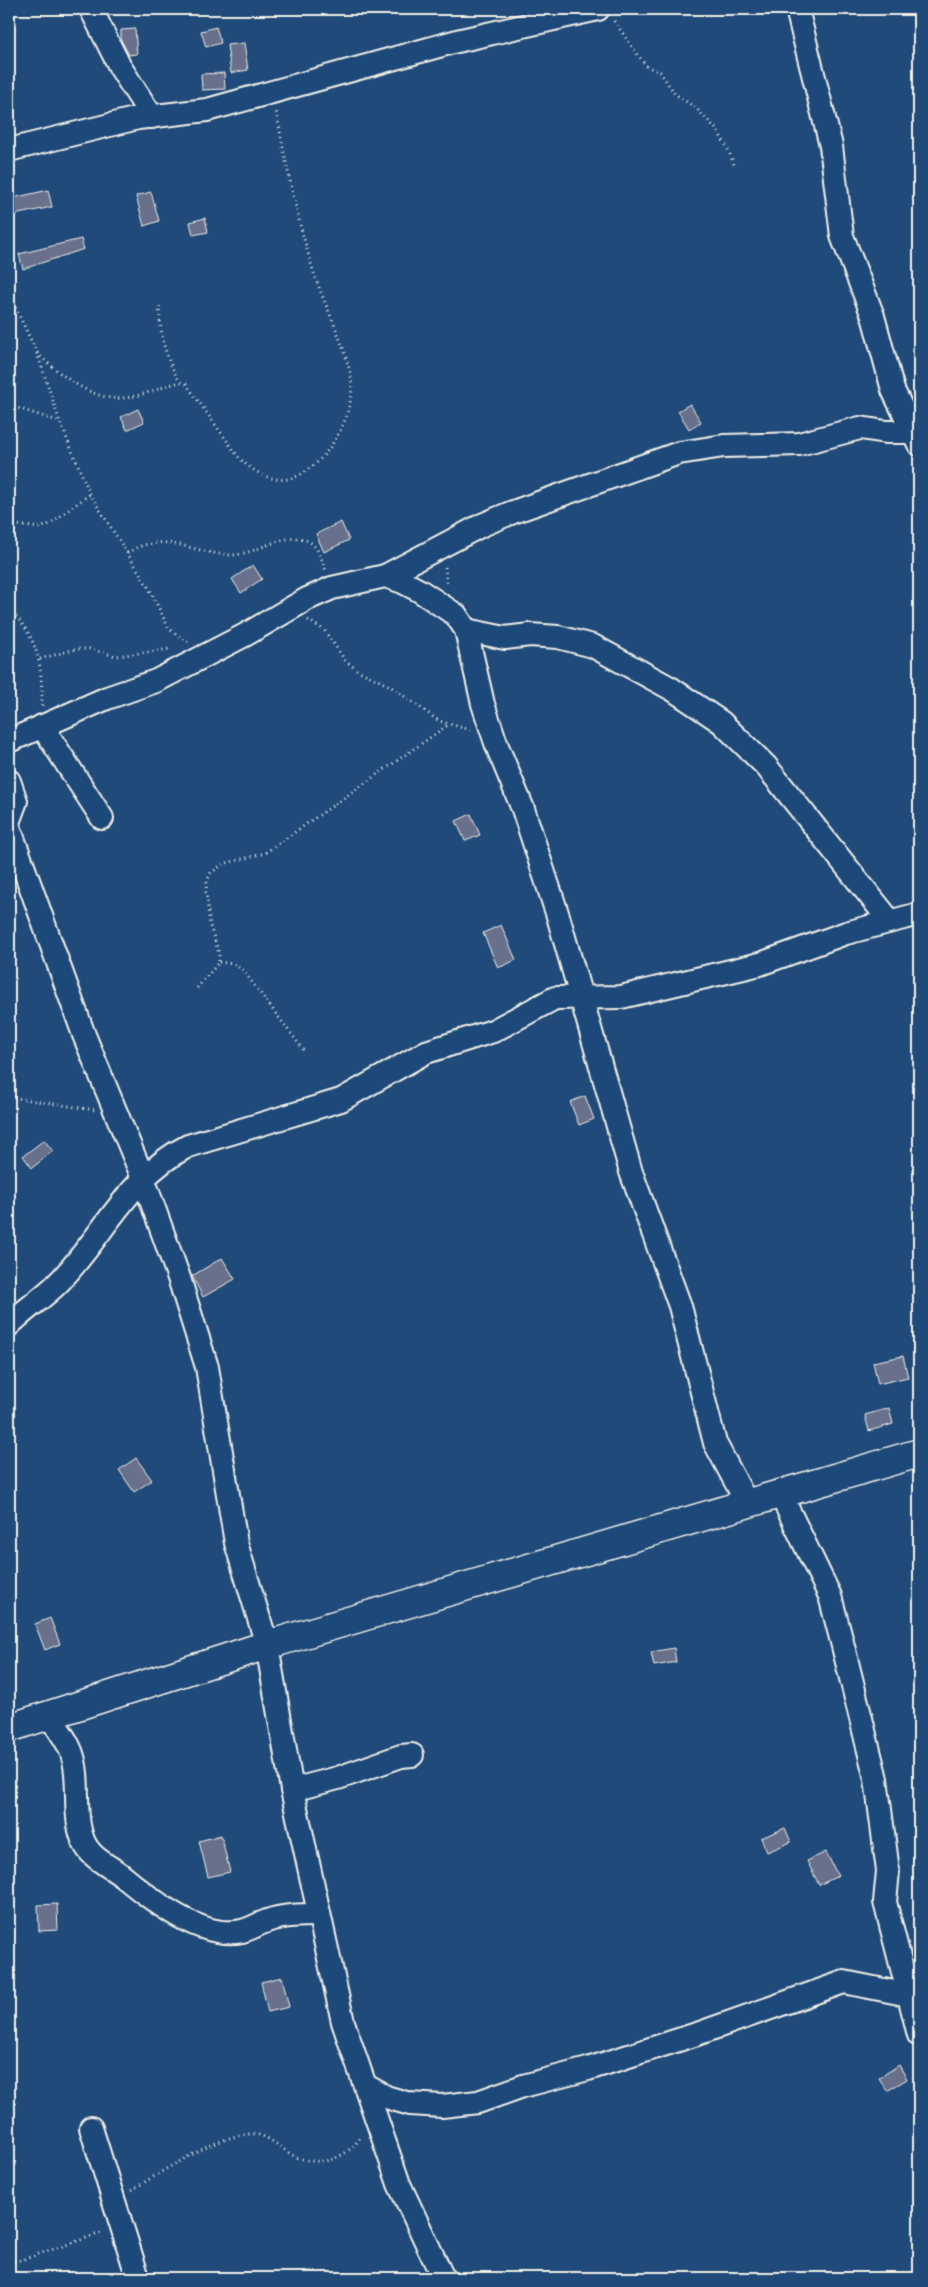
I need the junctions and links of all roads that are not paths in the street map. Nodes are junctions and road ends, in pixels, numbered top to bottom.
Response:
1 (91, 9) edge
2 (797, 9) edge
3 (603, 12) edge
4 (152, 117) junction
5 (9, 150) edge
6 (916, 439) edge
7 (385, 576) junction
8 (461, 623) junction
9 (42, 726) junction
10 (9, 741) edge
11 (9, 781) edge
12 (102, 818) dead end
13 (9, 820) edge
14 (9, 827) edge
15 (919, 914) edge
16 (890, 922) junction
17 (582, 996) junction
18 (143, 1178) junction
19 (9, 1325) edge
20 (919, 1453) edge
21 (780, 1493) junction
22 (747, 1503) junction
23 (267, 1645) junction
24 (49, 1715) junction
25 (9, 1728) edge
26 (412, 1755) dead end
27 (292, 1790) junction
28 (319, 1914) junction
29 (914, 1994) edge
30 (919, 2035) edge
31 (366, 2086) junction
32 (91, 2128) dead end
33 (138, 2278) edge
34 (443, 2278) edge

1 - 4 street
2 - 6 street
3 - 4 street
4 - 5 street
6 - 7 street
7 - 8 street
7 - 9 street
8 - 16 street
8 - 17 street
9 - 10 street
9 - 12 street
11 - 13 street
14 - 18 street
15 - 16 street
16 - 17 street
17 - 18 street
17 - 22 street
18 - 19 street
18 - 23 street
20 - 21 main road
21 - 22 main road
21 - 29 street
22 - 23 main road
23 - 24 main road
23 - 27 street
24 - 25 main road
24 - 28 street
26 - 27 street
27 - 28 street
28 - 31 street
29 - 30 street
29 - 31 street
31 - 34 street
32 - 33 street

